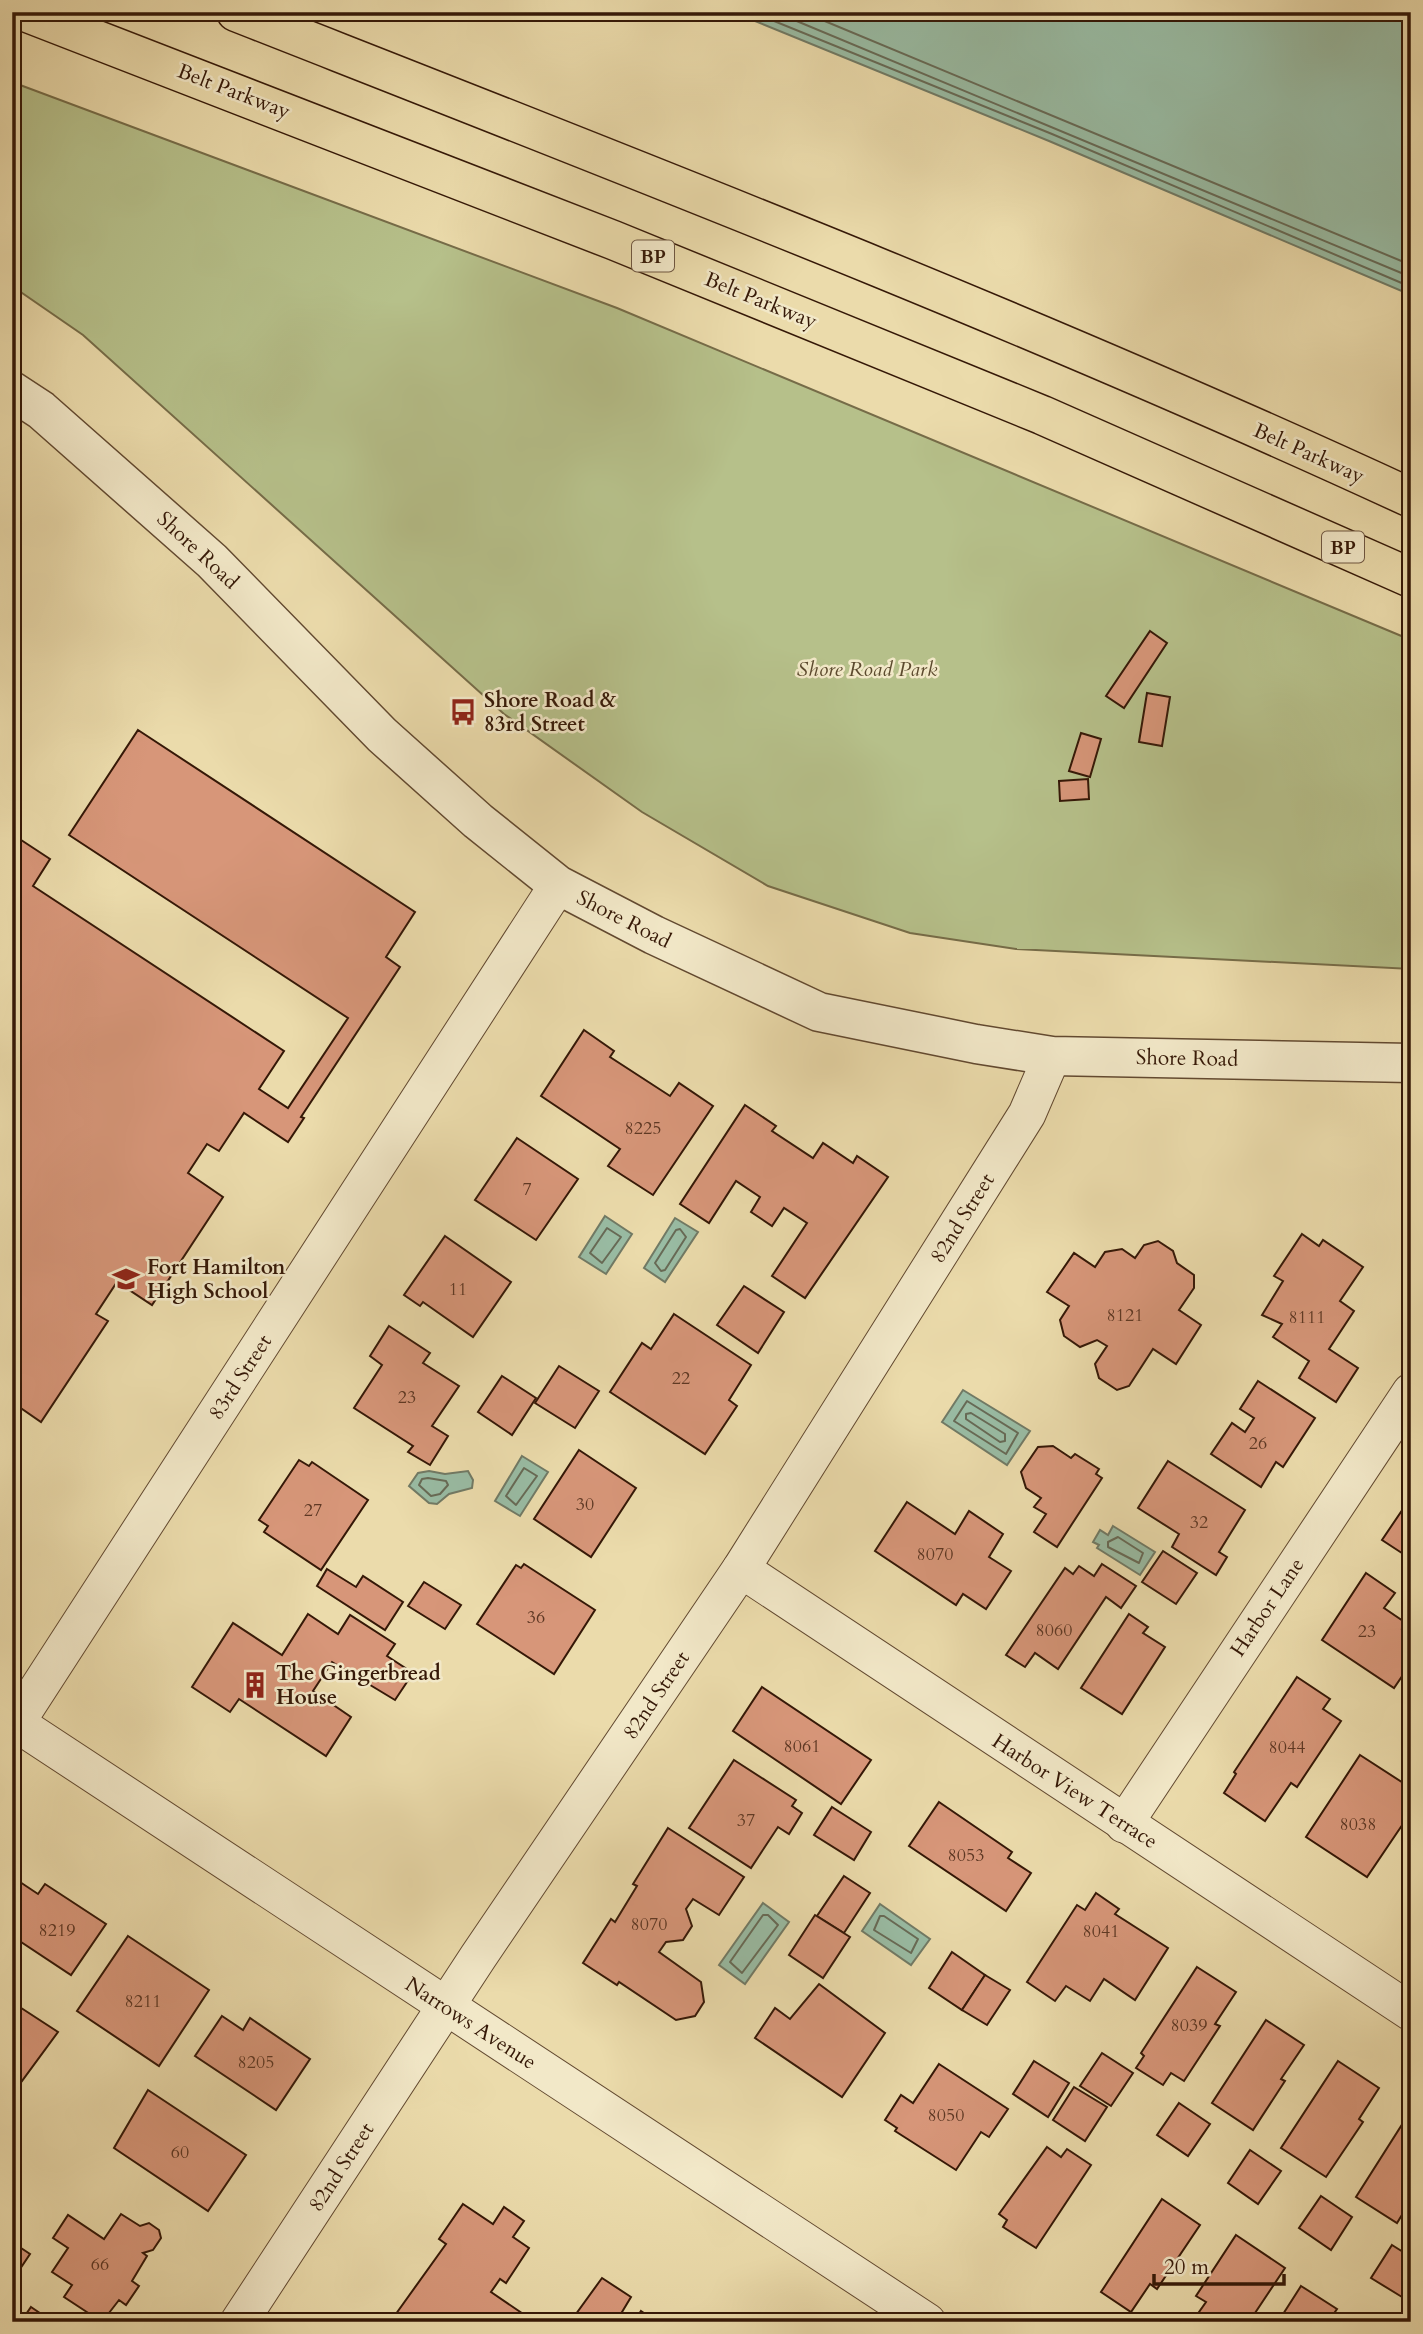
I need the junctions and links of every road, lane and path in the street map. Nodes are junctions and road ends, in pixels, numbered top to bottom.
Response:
1 (25, 12) edge
2 (236, 12) edge
3 (12, 391) edge
4 (1411, 498) edge
5 (1411, 578) edge
6 (558, 885) junction
7 (1052, 1056) junction
8 (1411, 1063) edge
9 (1411, 1392) edge
10 (741, 1569) junction
11 (14, 1726) edge
12 (1124, 1824) junction
13 (446, 2007) junction
14 (1411, 2012) edge
15 (913, 2318) edge
16 (239, 2322) edge

1 - 5 highway, Belt Parkway / BP
2 - 4 highway, Belt Parkway
3 - 6 street, Shore Road
6 - 7 street, Shore Road
6 - 11 street, 83rd Street
7 - 8 street, Shore Road
7 - 10 street, 82nd Street
9 - 12 street, Harbor Lane
10 - 12 street, Harbor View Terrace
10 - 13 street, 82nd Street
11 - 13 street, Narrows Avenue
12 - 14 street, Harbor View Terrace
13 - 15 street, Narrows Avenue
13 - 16 street, 82nd Street

